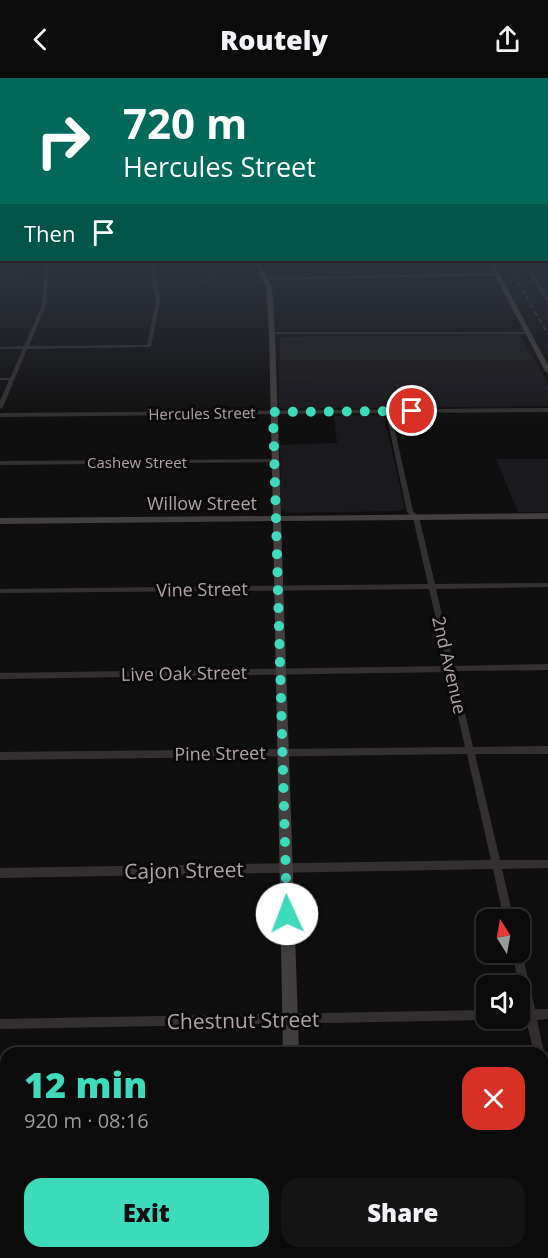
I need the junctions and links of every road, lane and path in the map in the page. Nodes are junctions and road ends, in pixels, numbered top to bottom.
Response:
1 (40, 314) edge
2 (155, 314) edge
3 (271, 314) edge
4 (518, 314) edge
5 (272, 333) junction
6 (528, 333) junction
7 (0, 348) edge
8 (26, 348) junction
9 (548, 371) edge
10 (0, 379) edge
11 (13, 379) junction
12 (0, 407) edge
13 (548, 410) edge
14 (388, 411) junction
15 (273, 412) junction
16 (0, 415) edge
17 (274, 461) junction
18 (0, 463) edge
19 (548, 516) edge
20 (416, 517) junction
21 (276, 519) junction
22 (0, 521) edge
23 (548, 585) edge
24 (431, 586) junction
25 (278, 588) junction
26 (0, 591) edge
27 (548, 668) edge
28 (451, 669) junction
29 (280, 672) junction
30 (0, 676) edge
31 (468, 750) junction
32 (548, 750) edge
33 (283, 753) junction
34 (0, 756) edge
35 (497, 864) junction
36 (548, 864) edge
37 (285, 868) junction
38 (0, 873) edge
39 (507, 909) edge
40 (548, 1014) edge
41 (476, 1015) edge
42 (530, 1015) edge
43 (290, 1020) junction
44 (0, 1024) edge
45 (530, 1029) edge
46 (291, 1047) edge
47 (536, 1047) edge

1 - 8 street
2 - 8 street
3 - 5 street
4 - 6 street
5 - 6 street
5 - 15 street
6 - 9 street
7 - 8 street
8 - 11 street
10 - 11 street
11 - 12 street
13 - 14 street, Hercules Street
14 - 15 street, Hercules Street
14 - 20 street, 2nd Avenue
15 - 16 street, Hercules Street
15 - 17 street
17 - 18 street, Cashew Street
17 - 21 street
19 - 20 street, Willow Street
20 - 21 street, Willow Street
20 - 24 street, 2nd Avenue
21 - 22 street, Willow Street
21 - 25 street
23 - 24 street, Vine Street
24 - 25 street, Vine Street
24 - 28 street, 2nd Avenue
25 - 26 street, Vine Street
25 - 29 street
27 - 28 street, Live Oak Street
28 - 29 street, Live Oak Street
28 - 31 street, 2nd Avenue
29 - 30 street, Live Oak Street
29 - 33 street
31 - 32 street, Pine Street
31 - 33 street, Pine Street
31 - 35 street, 2nd Avenue
33 - 34 street, Pine Street
33 - 37 street
35 - 36 street, Cajon Street
35 - 37 street, Cajon Street
35 - 39 street, 2nd Avenue
37 - 38 street, Cajon Street
37 - 43 street
40 - 42 street
41 - 43 street, Chestnut Street
43 - 44 street, Chestnut Street
43 - 46 street
45 - 47 street

